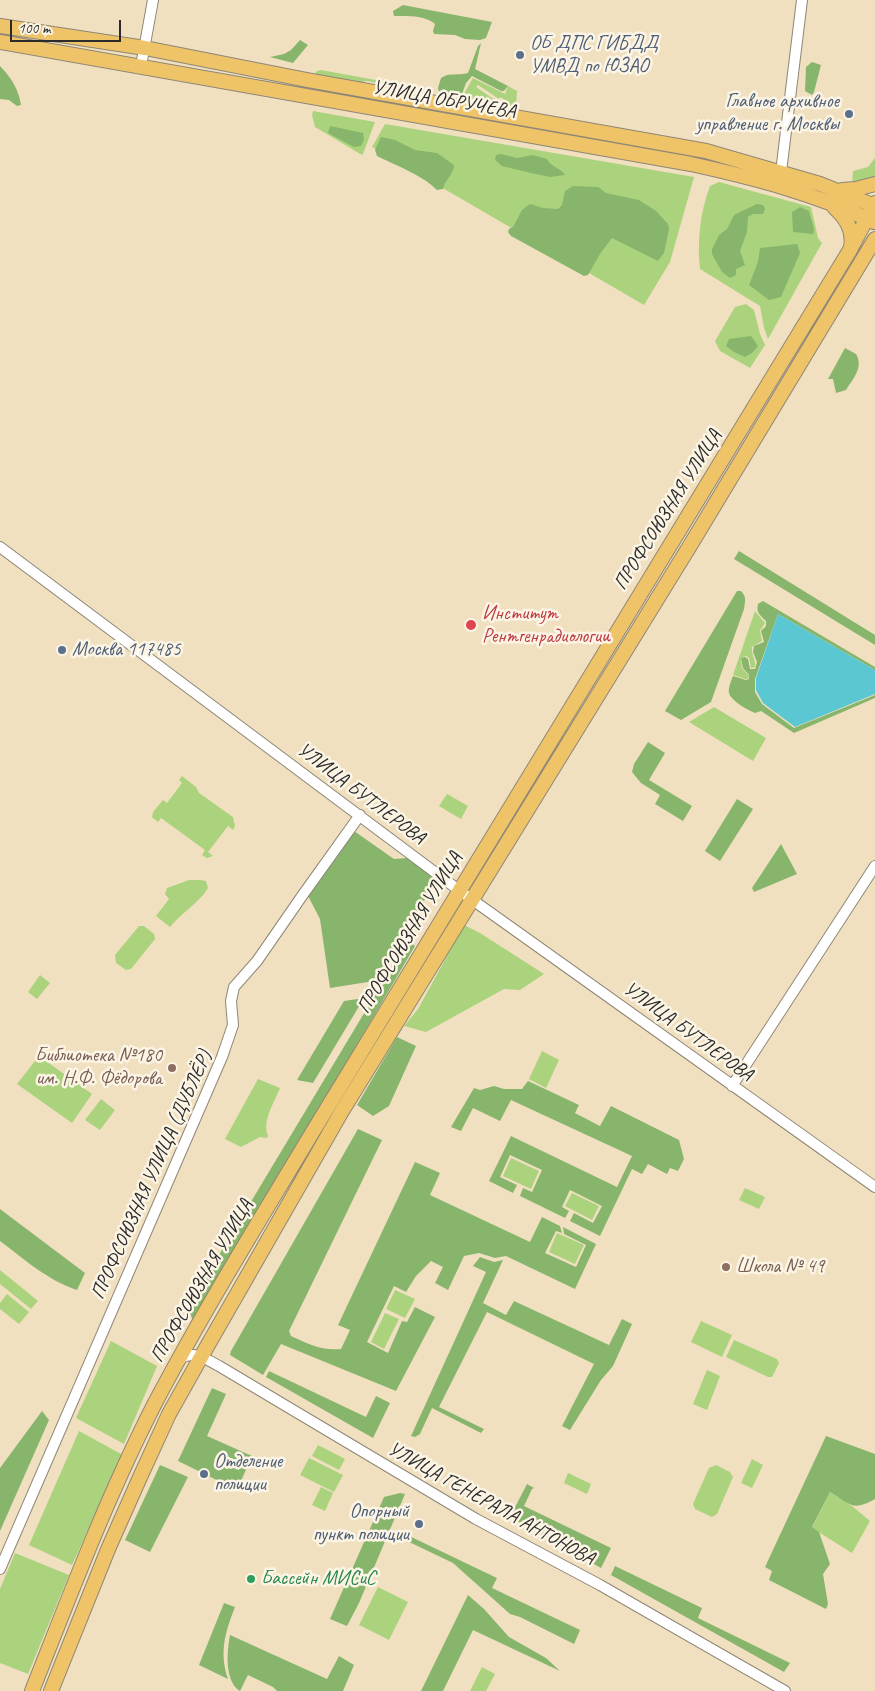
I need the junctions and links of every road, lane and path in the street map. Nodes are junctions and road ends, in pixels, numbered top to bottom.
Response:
1 (153, 0) edge
2 (802, 0) edge
3 (0, 26) edge
4 (0, 42) edge
5 (144, 48) junction
6 (141, 66) junction
7 (307, 80) junction
8 (304, 96) junction
9 (781, 172) junction
10 (875, 184) edge
11 (839, 190) junction
12 (830, 203) junction
13 (875, 205) edge
14 (871, 220) edge
15 (875, 239) edge
16 (850, 250) junction
17 (875, 261) edge
18 (850, 282) junction
19 (0, 547) edge
20 (360, 815) junction
21 (875, 866) edge
22 (465, 895) junction
23 (732, 1086) junction
24 (875, 1187) edge
25 (211, 1302) junction
26 (228, 1312) junction
27 (201, 1357) junction
28 (179, 1359) junction
29 (0, 1569) edge
30 (32, 1691) edge
31 (51, 1691) edge
32 (785, 1691) edge

1 - 5 street
2 - 9 street
3 - 5 main road, УЛИЦА ОБРУЧЕВА
4 - 6 main road, УЛИЦА ОБРУЧЕВА
5 - 6 street
5 - 7 main road, УЛИЦА ОБРУЧЕВА
6 - 8 main road, УЛИЦА ОБРУЧЕВА
7 - 8 street
7 - 9 main road, УЛИЦА ОБРУЧЕВА
8 - 12 main road, УЛИЦА ОБРУЧЕВА
9 - 11 main road, УЛИЦА ОБРУЧЕВА
10 - 11 main road
11 - 13 main road, УЛИЦА ОБРУЧЕВА
12 - 14 main road, УЛИЦА ОБРУЧЕВА
12 - 16 main road
13 - 14 main road, ПРОФСОЮЗНАЯ УЛИЦА
14 - 16 main road, ПРОФСОЮЗНАЯ УЛИЦА
15 - 18 main road, ПРОФСОЮЗНАЯ УЛИЦА
16 - 22 main road, ПРОФСОЮЗНАЯ УЛИЦА
17 - 18 main road
18 - 22 main road, ПРОФСОЮЗНАЯ УЛИЦА
19 - 20 street, УЛИЦА БУТЛЕРОВА
20 - 22 street, УЛИЦА БУТЛЕРОВА
20 - 29 street, ПРОФСОЮЗНАЯ УЛИЦА (ДУБЛЁР)
21 - 23 street
22 - 23 street, УЛИЦА БУТЛЕРОВА
22 - 25 main road, ПРОФСОЮЗНАЯ УЛИЦА
22 - 26 main road, ПРОФСОЮЗНАЯ УЛИЦА
23 - 24 street, УЛИЦА БУТЛЕРОВА
25 - 26 street
25 - 28 main road, ПРОФСОЮЗНАЯ УЛИЦА
26 - 27 main road, ПРОФСОЮЗНАЯ УЛИЦА
27 - 28 street
27 - 31 main road, ПРОФСОЮЗНАЯ УЛИЦА
27 - 32 street, УЛИЦА ГЕНЕРАЛА АНТОНОВА
28 - 30 main road, ПРОФСОЮЗНАЯ УЛИЦА

